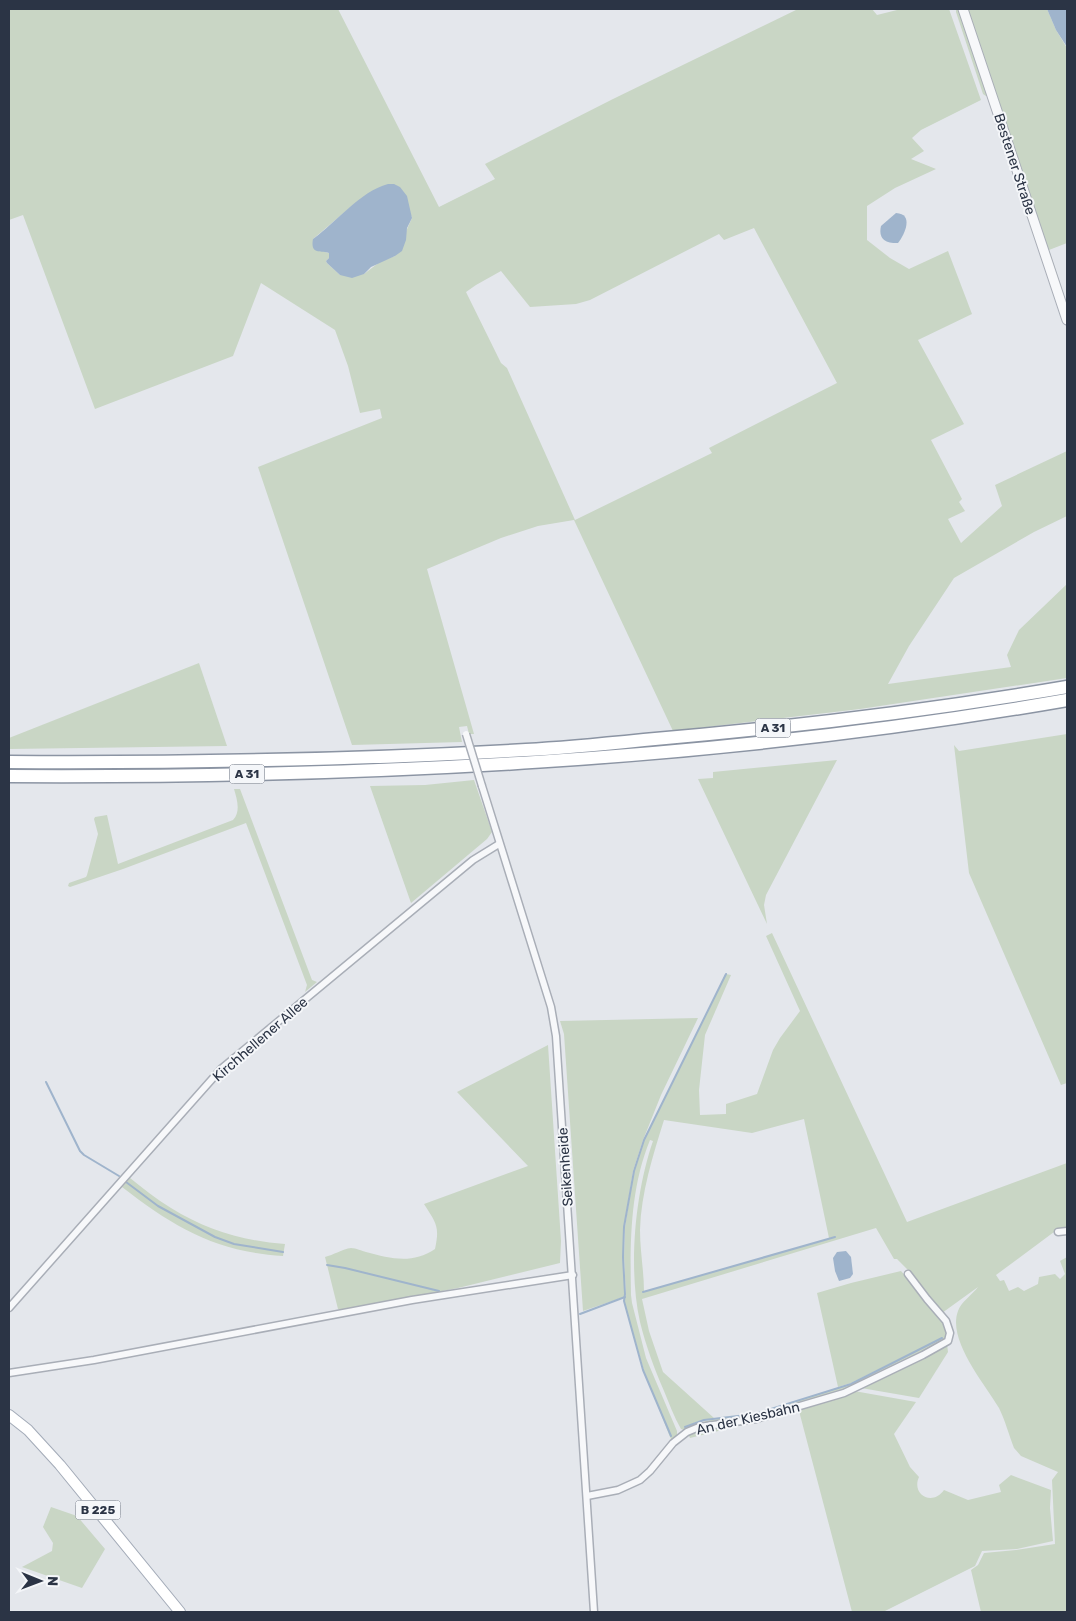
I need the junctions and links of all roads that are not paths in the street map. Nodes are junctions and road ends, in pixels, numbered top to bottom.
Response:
1 (963, 9) edge
2 (1067, 320) edge
3 (1067, 687) edge
4 (1067, 700) edge
5 (466, 734) dead end
6 (9, 762) edge
7 (9, 776) edge
8 (499, 844) junction
9 (1067, 1231) edge
10 (1058, 1232) dead end
11 (908, 1274) dead end
12 (572, 1275) junction
13 (9, 1308) edge
14 (9, 1373) edge
15 (9, 1415) edge
16 (587, 1496) junction
17 (180, 1612) edge
18 (594, 1612) edge

1 - 2 street, Bestener Straße
3 - 6 highway, A 31
4 - 7 highway, A 31
5 - 8 street, Seikenheide, bridge
8 - 12 street, Seikenheide
8 - 13 street, Kirchhellener Allee
9 - 10 street
11 - 16 street, An der Kiesbahn
12 - 14 street
12 - 16 street, Seikenheide
15 - 17 main road, B 225
16 - 18 street, Seikenheide

